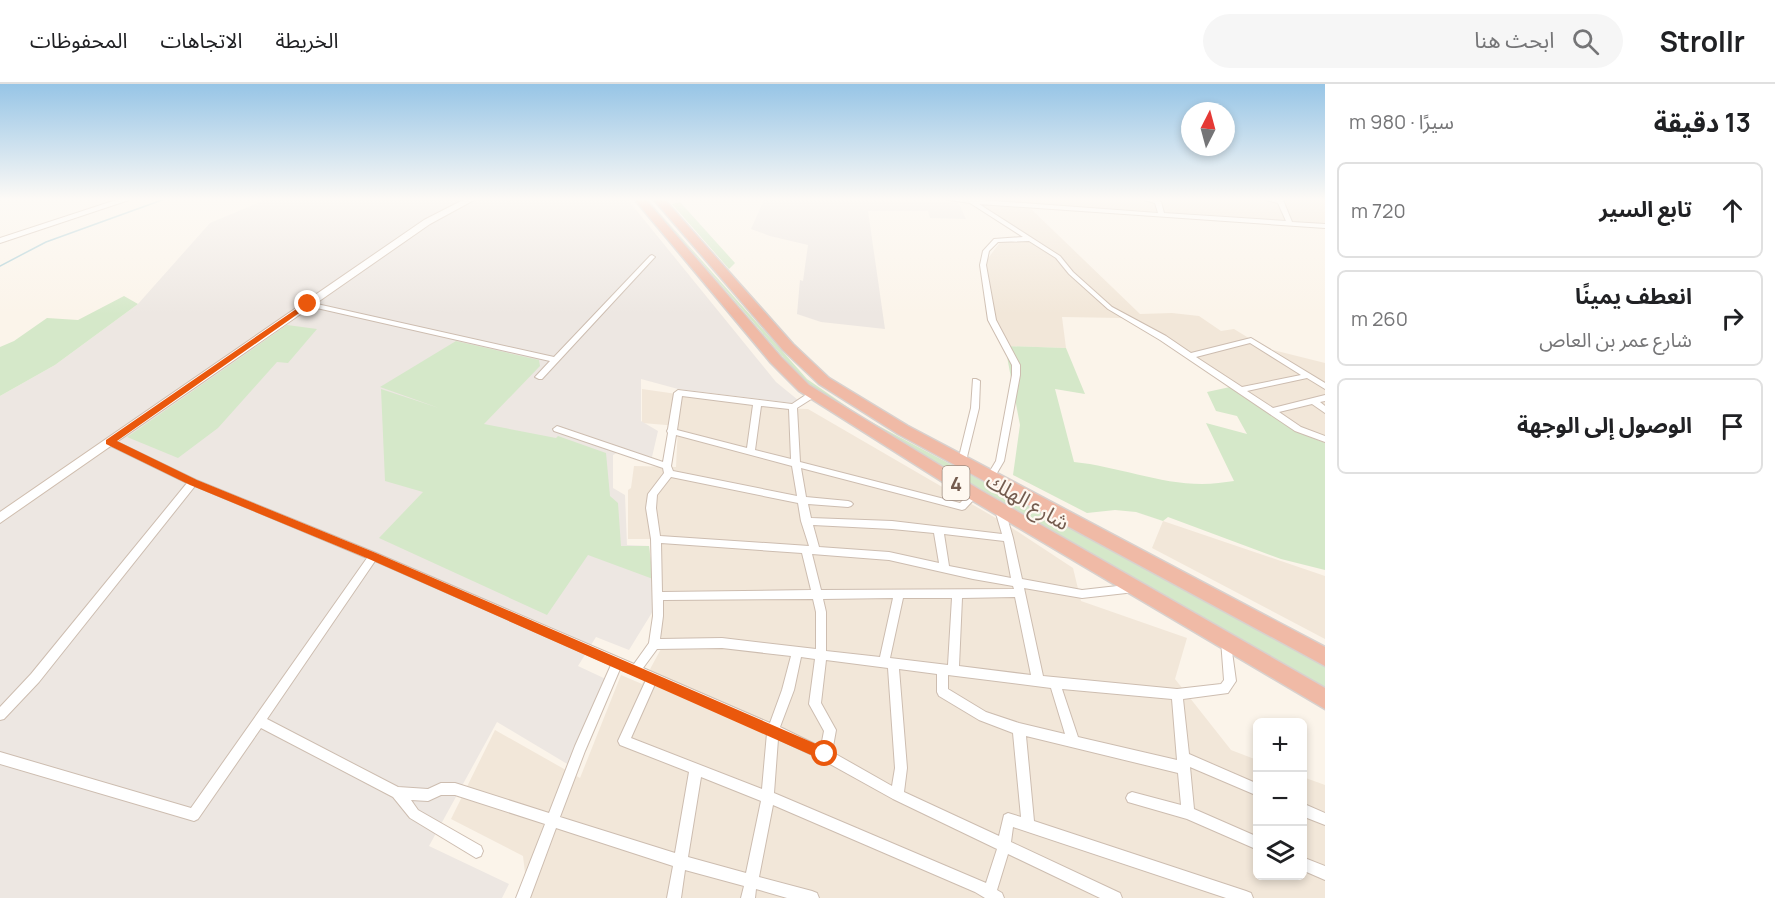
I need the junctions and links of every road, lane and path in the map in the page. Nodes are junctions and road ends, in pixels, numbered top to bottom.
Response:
1 (404, 238) edge
2 (672, 238) edge
3 (692, 238) edge
4 (1030, 239) joint
5 (652, 257) dead end
6 (308, 304) junction
7 (1190, 356) junction
8 (556, 360) junction
9 (1307, 376) junction
10 (539, 377) dead end
11 (976, 381) dead end
12 (1325, 386) edge
13 (1241, 390) junction
14 (813, 394) junction
15 (1325, 398) edge
16 (1313, 401) junction
17 (757, 403) junction
18 (793, 407) junction
19 (1325, 410) edge
20 (1273, 411) junction
21 (557, 429) dead end
22 (671, 431) junction
23 (1325, 439) edge
24 (110, 442) junction
25 (751, 451) junction
26 (962, 461) junction
27 (795, 465) junction
28 (668, 470) junction
29 (991, 476) junction
30 (194, 483) junction
31 (974, 494) junction
32 (801, 500) junction
33 (848, 504) dead end
34 (1000, 510) junction
35 (0, 518) edge
36 (806, 521) junction
37 (938, 530) junction
38 (1008, 538) junction
39 (656, 540) junction
40 (810, 551) junction
41 (373, 556) junction
42 (945, 569) junction
43 (1016, 581) junction
44 (1136, 588) junction
45 (899, 593) junction
46 (957, 593) junction
47 (1018, 593) junction
48 (818, 594) junction
49 (658, 596) junction
50 (1226, 640) junction
51 (654, 644) junction
52 (797, 652) junction
53 (821, 655) junction
54 (1325, 657) edge
55 (618, 662) junction
56 (888, 663) junction
57 (636, 670) junction
58 (947, 670) junction
59 (652, 678) junction
60 (1038, 681) junction
61 (1055, 683) junction
62 (1177, 694) junction
63 (1325, 699) edge
64 (0, 715) edge
65 (259, 720) junction
66 (1019, 729) junction
67 (773, 730) junction
68 (1073, 740) junction
69 (825, 754) junction
70 (0, 758) edge
71 (1184, 763) junction
72 (696, 769) junction
73 (1253, 789) edge
74 (398, 793) junction
75 (897, 795) junction
76 (768, 797) junction
77 (1132, 798) dead end
78 (1307, 811) edge
79 (1188, 813) junction
80 (553, 818) junction
81 (1325, 819) edge
82 (1028, 826) junction
83 (1253, 842) edge
84 (1004, 846) junction
85 (476, 851) dead end
86 (681, 862) junction
87 (1307, 865) edge
88 (1325, 873) edge
89 (752, 879) junction
90 (987, 894) edge
91 (523, 898) edge
92 (674, 898) edge
93 (748, 898) edge
94 (812, 898) edge
95 (1114, 898) edge
96 (1246, 898) edge

1 - 6 street
2 - 14 highway, شارع الهلك / 4
3 - 26 highway, شارع الهلك / 4
4 - 7 street
4 - 29 street
5 - 8 street
6 - 8 street
6 - 24 street
7 - 9 street
7 - 13 street
8 - 10 street
9 - 12 street
9 - 13 street
11 - 26 street
13 - 20 street
14 - 18 street
14 - 31 highway, شارع الهلك / 4
15 - 16 street
16 - 19 street
16 - 20 street
17 - 18 street
17 - 22 street
17 - 25 street
18 - 27 street
20 - 23 street
21 - 28 street
22 - 25 street
22 - 28 street
24 - 30 street
24 - 35 street
25 - 27 street
26 - 29 highway, شارع الهلك / 4
27 - 31 street
27 - 32 street
28 - 32 street
28 - 39 street
29 - 54 highway, شارع الهلك / 4
30 - 41 street
30 - 64 street
31 - 34 highway, شارع الهلك / 4
32 - 33 street
32 - 36 street
34 - 38 street
34 - 44 highway, شارع الهلك / 4
36 - 37 street
36 - 40 street
37 - 38 street
37 - 42 street
38 - 43 street
39 - 40 street
39 - 49 street
40 - 42 street
40 - 48 street
41 - 55 street
41 - 65 street
42 - 43 street
43 - 44 street
43 - 47 street
44 - 50 highway, شارع الهلك / 4
45 - 46 street
45 - 48 street
45 - 56 street
46 - 47 street
46 - 58 street
47 - 60 street
48 - 49 street
48 - 53 street
49 - 51 street
50 - 62 street
50 - 63 highway, شارع الهلك / 4
51 - 52 street
51 - 57 street
52 - 53 street
52 - 67 street
53 - 56 street
53 - 69 street
55 - 57 street
55 - 80 street
56 - 58 street
56 - 75 street
57 - 59 street
58 - 60 street
58 - 66 street
59 - 67 street
59 - 72 street
60 - 61 street
61 - 62 street
61 - 68 street
62 - 71 street
65 - 70 street
65 - 74 street
66 - 68 street
66 - 82 street
67 - 69 street
67 - 76 street
68 - 71 street
69 - 75 street
71 - 73 street
71 - 79 street
72 - 76 street
72 - 86 street
74 - 80 street
74 - 85 street
75 - 84 street
76 - 89 street
76 - 90 street
77 - 79 street
78 - 81 street
79 - 83 street
80 - 86 street
80 - 91 street
82 - 84 street
82 - 96 street
84 - 90 street
84 - 95 street
86 - 89 street
86 - 92 street
87 - 88 street
89 - 93 street
89 - 94 street

